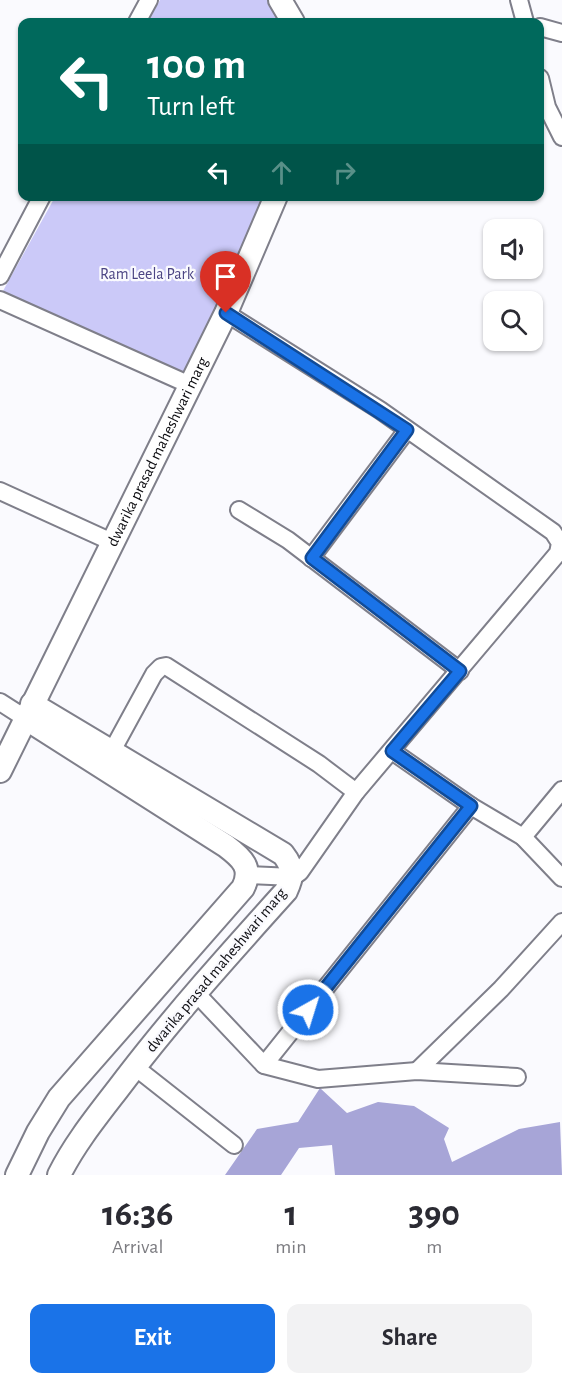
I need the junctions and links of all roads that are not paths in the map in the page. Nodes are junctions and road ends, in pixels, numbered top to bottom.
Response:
1 (149, 0) edge
2 (280, 0) edge
3 (519, 0) edge
4 (138, 18) edge
5 (291, 18) edge
6 (524, 18) edge
7 (544, 28) edge
8 (562, 33) edge
9 (544, 92) edge
10 (562, 137) edge
11 (39, 201) edge
12 (274, 201) edge
13 (0, 276) edge
14 (0, 300) edge
15 (226, 313) junction
16 (190, 385) junction
17 (407, 430) junction
18 (0, 491) edge
19 (239, 510) dead end
20 (112, 542) junction
21 (312, 558) junction
22 (460, 671) junction
23 (0, 702) edge
24 (29, 711) junction
25 (112, 751) junction
26 (392, 751) junction
27 (0, 771) edge
28 (562, 790) edge
29 (356, 792) junction
30 (471, 806) junction
31 (523, 837) junction
32 (247, 875) junction
33 (292, 877) junction
34 (562, 878) edge
35 (562, 922) edge
36 (195, 992) junction
37 (264, 1065) junction
38 (135, 1066) junction
39 (417, 1071) junction
40 (517, 1077) dead end
41 (234, 1145) dead end
42 (16, 1175) edge
43 (59, 1175) edge

1 - 4 street
2 - 5 street
3 - 6 street
7 - 8 street
9 - 10 street
11 - 13 street
12 - 15 street, dwarika prasad maheshwari marg
14 - 16 street
15 - 16 street, dwarika prasad maheshwari marg
15 - 17 street
16 - 20 street, dwarika prasad maheshwari marg
17 - 21 street
17 - 22 street
18 - 20 street
19 - 21 street
20 - 24 street, dwarika prasad maheshwari marg
21 - 22 street
22 - 26 street
23 - 24 street
24 - 25 street, dwarika prasad maheshwari marg
24 - 27 street, dwarika prasad maheshwari marg
24 - 32 street
25 - 29 street
25 - 33 street, dwarika prasad maheshwari marg
26 - 29 street
26 - 30 street
28 - 31 street
29 - 33 street
30 - 31 street
30 - 37 street
31 - 34 street
32 - 33 street
32 - 42 street, dwarika prasad maheshwari marg
33 - 36 street, dwarika prasad maheshwari marg
35 - 39 street
36 - 37 street
36 - 38 street, dwarika prasad maheshwari marg
37 - 39 street
38 - 41 street
38 - 43 street, dwarika prasad maheshwari marg
39 - 40 street

